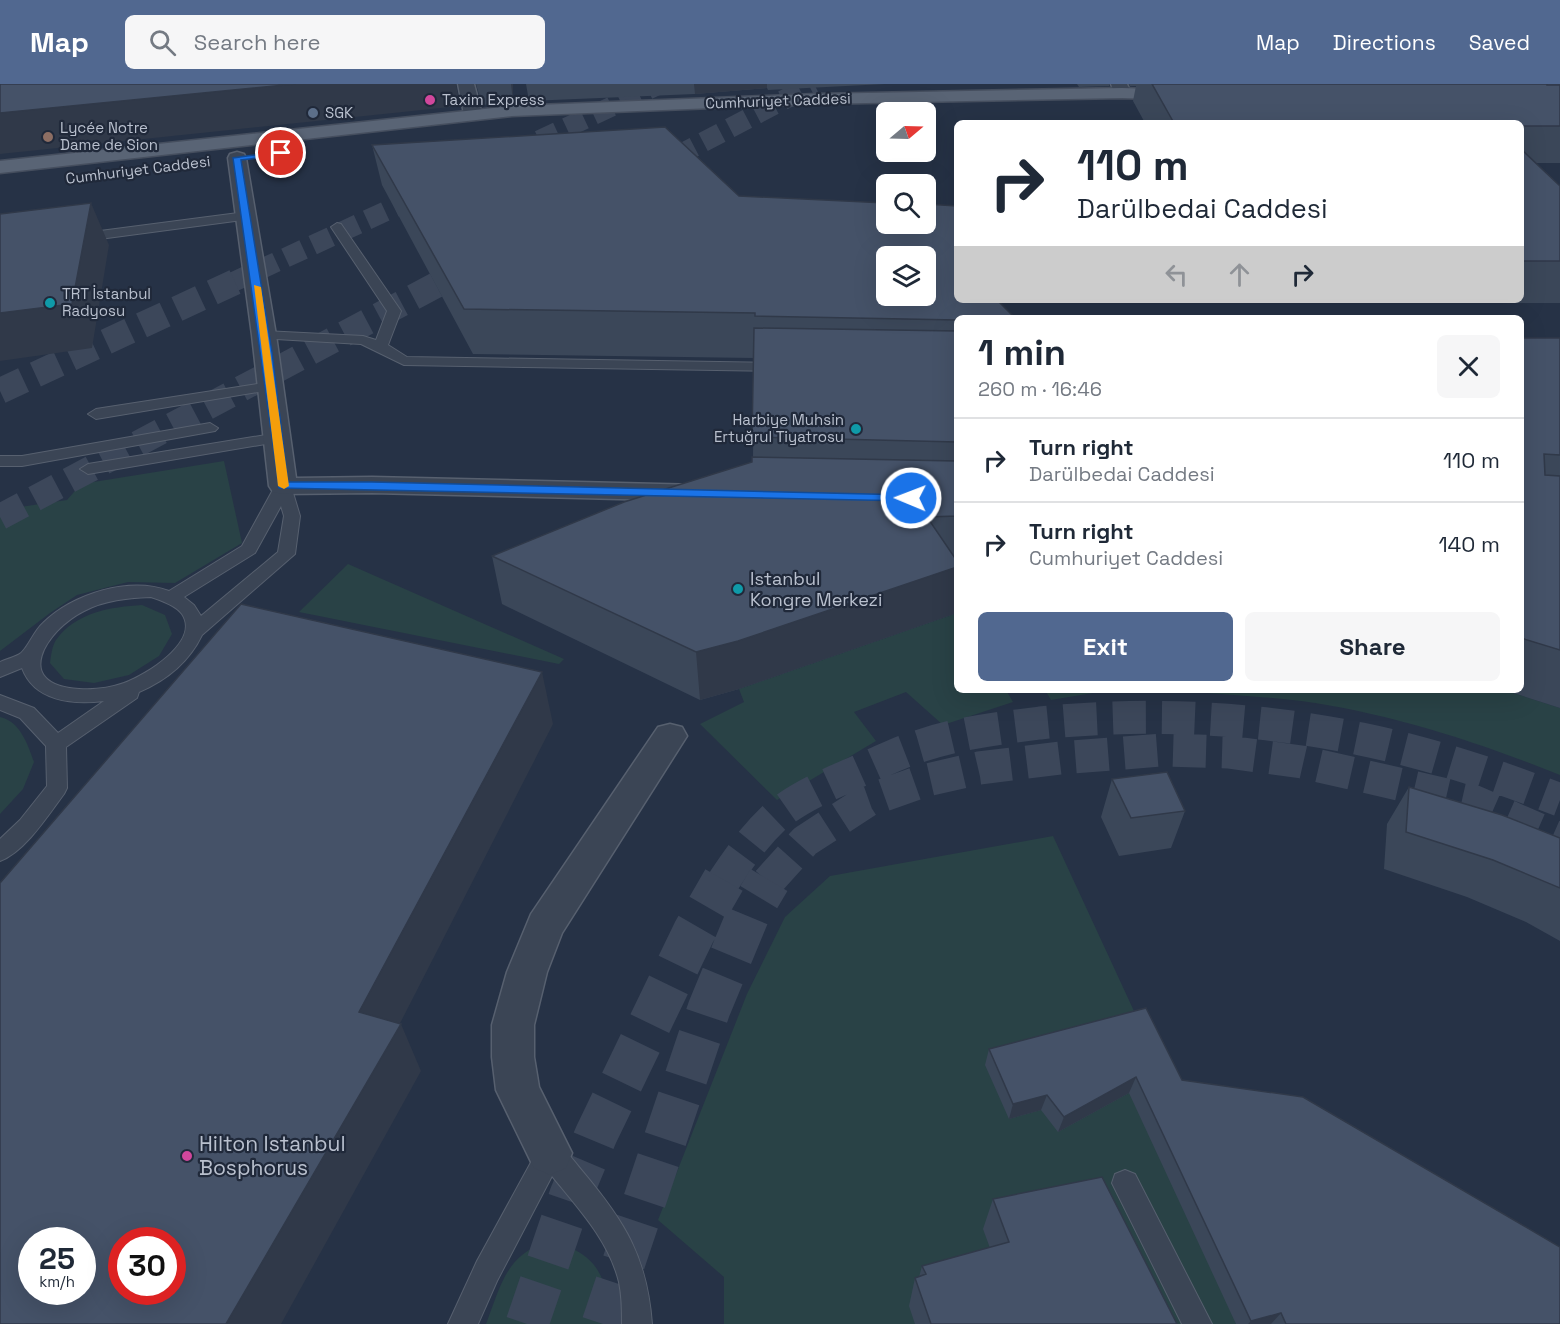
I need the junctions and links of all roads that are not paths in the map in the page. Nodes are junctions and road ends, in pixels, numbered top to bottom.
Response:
1 (466, 84) edge
2 (1120, 89) edge
3 (1202, 95) edge
4 (473, 114) junction
5 (506, 130) tunnel mouth
6 (237, 149) junction
7 (0, 167) edge
8 (106, 174) dead end
9 (246, 216) junction
10 (337, 227) dead end
11 (58, 240) edge
12 (264, 335) junction
13 (380, 346) junction
14 (792, 368) edge
15 (271, 386) junction
16 (96, 414) dead end
17 (210, 428) dead end
18 (278, 438) junction
19 (0, 460) edge
20 (88, 469) dead end
21 (283, 486) junction
22 (721, 494) edge
23 (173, 596) junction
24 (195, 631) junction
25 (31, 656) junction
26 (0, 670) edge
27 (144, 682) junction
28 (0, 702) edge
29 (670, 736) dead end
30 (56, 744) junction
31 (0, 852) edge
32 (550, 1153) junction
33 (1125, 1183) dead end
34 (464, 1324) edge
35 (637, 1324) edge
36 (1197, 1324) edge

1 - 4 street
2 - 3 main road, Cumhuriyet Caddesi
2 - 4 main road, Cumhuriyet Caddesi
4 - 6 main road, Cumhuriyet Caddesi
5 - 6 main road, Cumhuriyet Caddesi
6 - 7 main road, Cumhuriyet Caddesi
6 - 8 main road, Cumhuriyet Caddesi
6 - 9 street
9 - 11 lane
9 - 12 street
10 - 13 lane
12 - 13 lane
12 - 15 street
13 - 14 lane
15 - 16 lane
15 - 18 street
17 - 19 lane
18 - 20 lane
18 - 21 street
21 - 22 street
21 - 23 lane
21 - 24 lane
23 - 24 lane
23 - 25 lane
24 - 27 lane
25 - 26 lane
25 - 27 lane
27 - 30 lane
28 - 30 lane
29 - 32 street
30 - 31 lane
32 - 34 lane
32 - 35 lane
33 - 36 lane

